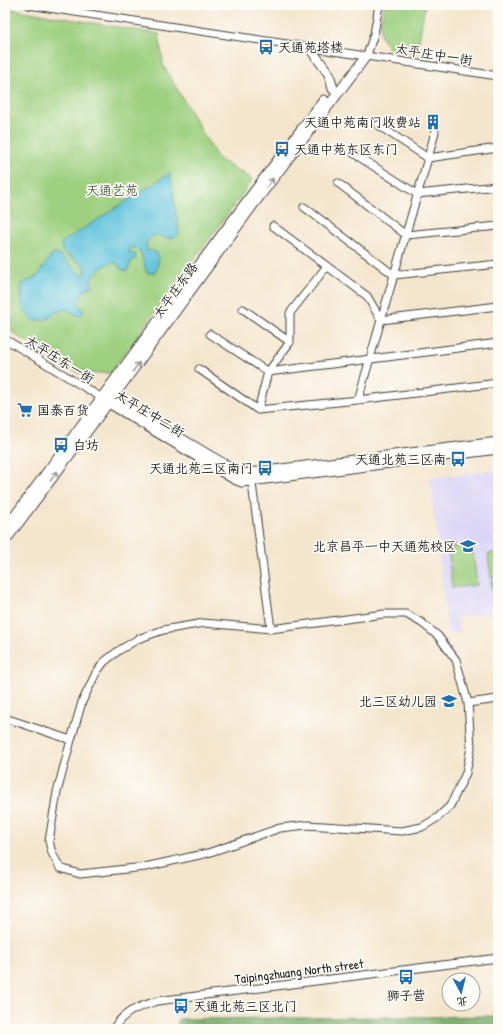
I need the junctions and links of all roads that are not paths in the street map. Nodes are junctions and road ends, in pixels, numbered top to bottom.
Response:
1 (29, 5) edge
2 (379, 5) edge
3 (309, 47) junction
4 (367, 55) junction
5 (498, 76) edge
6 (333, 89) junction
7 (378, 125) dead end
8 (435, 132) dead end
9 (498, 148) edge
10 (353, 153) dead end
11 (428, 158) junction
12 (338, 183) dead end
13 (498, 186) edge
14 (417, 194) junction
15 (304, 207) dead end
16 (273, 226) dead end
17 (498, 226) edge
18 (406, 234) junction
19 (498, 264) edge
20 (327, 266) junction
21 (394, 275) junction
22 (498, 306) edge
23 (243, 309) dead end
24 (381, 320) junction
25 (210, 334) dead end
26 (5, 339) edge
27 (290, 342) junction
28 (498, 343) edge
29 (369, 358) junction
30 (199, 369) dead end
31 (268, 372) junction
32 (498, 383) edge
33 (107, 400) junction
34 (358, 400) junction
35 (258, 410) junction
36 (498, 442) edge
37 (498, 449) edge
38 (251, 478) junction
39 (5, 529) edge
40 (5, 541) edge
41 (271, 629) junction
42 (498, 699) edge
43 (468, 703) junction
44 (5, 718) edge
45 (71, 740) junction
46 (498, 958) edge
47 (113, 1029) edge

1 - 3 street, 太平庄中一街
2 - 4 street, 太平庄东路
3 - 4 street, 太平庄中一街
3 - 6 main road
4 - 5 street, 太平庄中一街
4 - 6 main road, 太平庄东路
33 -> 4 main road, 太平庄东路
6 - 33 main road, 太平庄东路
7 - 11 street
8 - 11 street
9 - 11 street
10 - 14 street
11 - 14 street
12 - 18 street
13 - 14 street
14 - 18 street
15 - 21 street
16 - 20 street
17 - 18 street
18 - 21 street
19 - 21 street
20 - 24 street
20 - 27 street
21 - 24 street
22 - 24 street
23 - 27 street
24 - 29 street
25 - 31 street
26 - 33 street, 太平庄东一街
27 - 31 street
28 - 29 street
29 - 31 street
29 - 34 street
30 - 35 street
31 - 35 street
32 - 34 street
33 - 38 main road, 太平庄中二街
33 - 39 main road, 太平庄东路
40 -> 33 main road, 太平庄东路
34 - 35 street
36 - 38 main road, 太平庄中二街
37 - 38 main road, 太平庄中二街
38 - 41 street
41 - 43 street
41 - 45 street
42 - 43 street
43 - 45 street
44 - 45 street
46 - 47 street, Taipingzhuang North street

